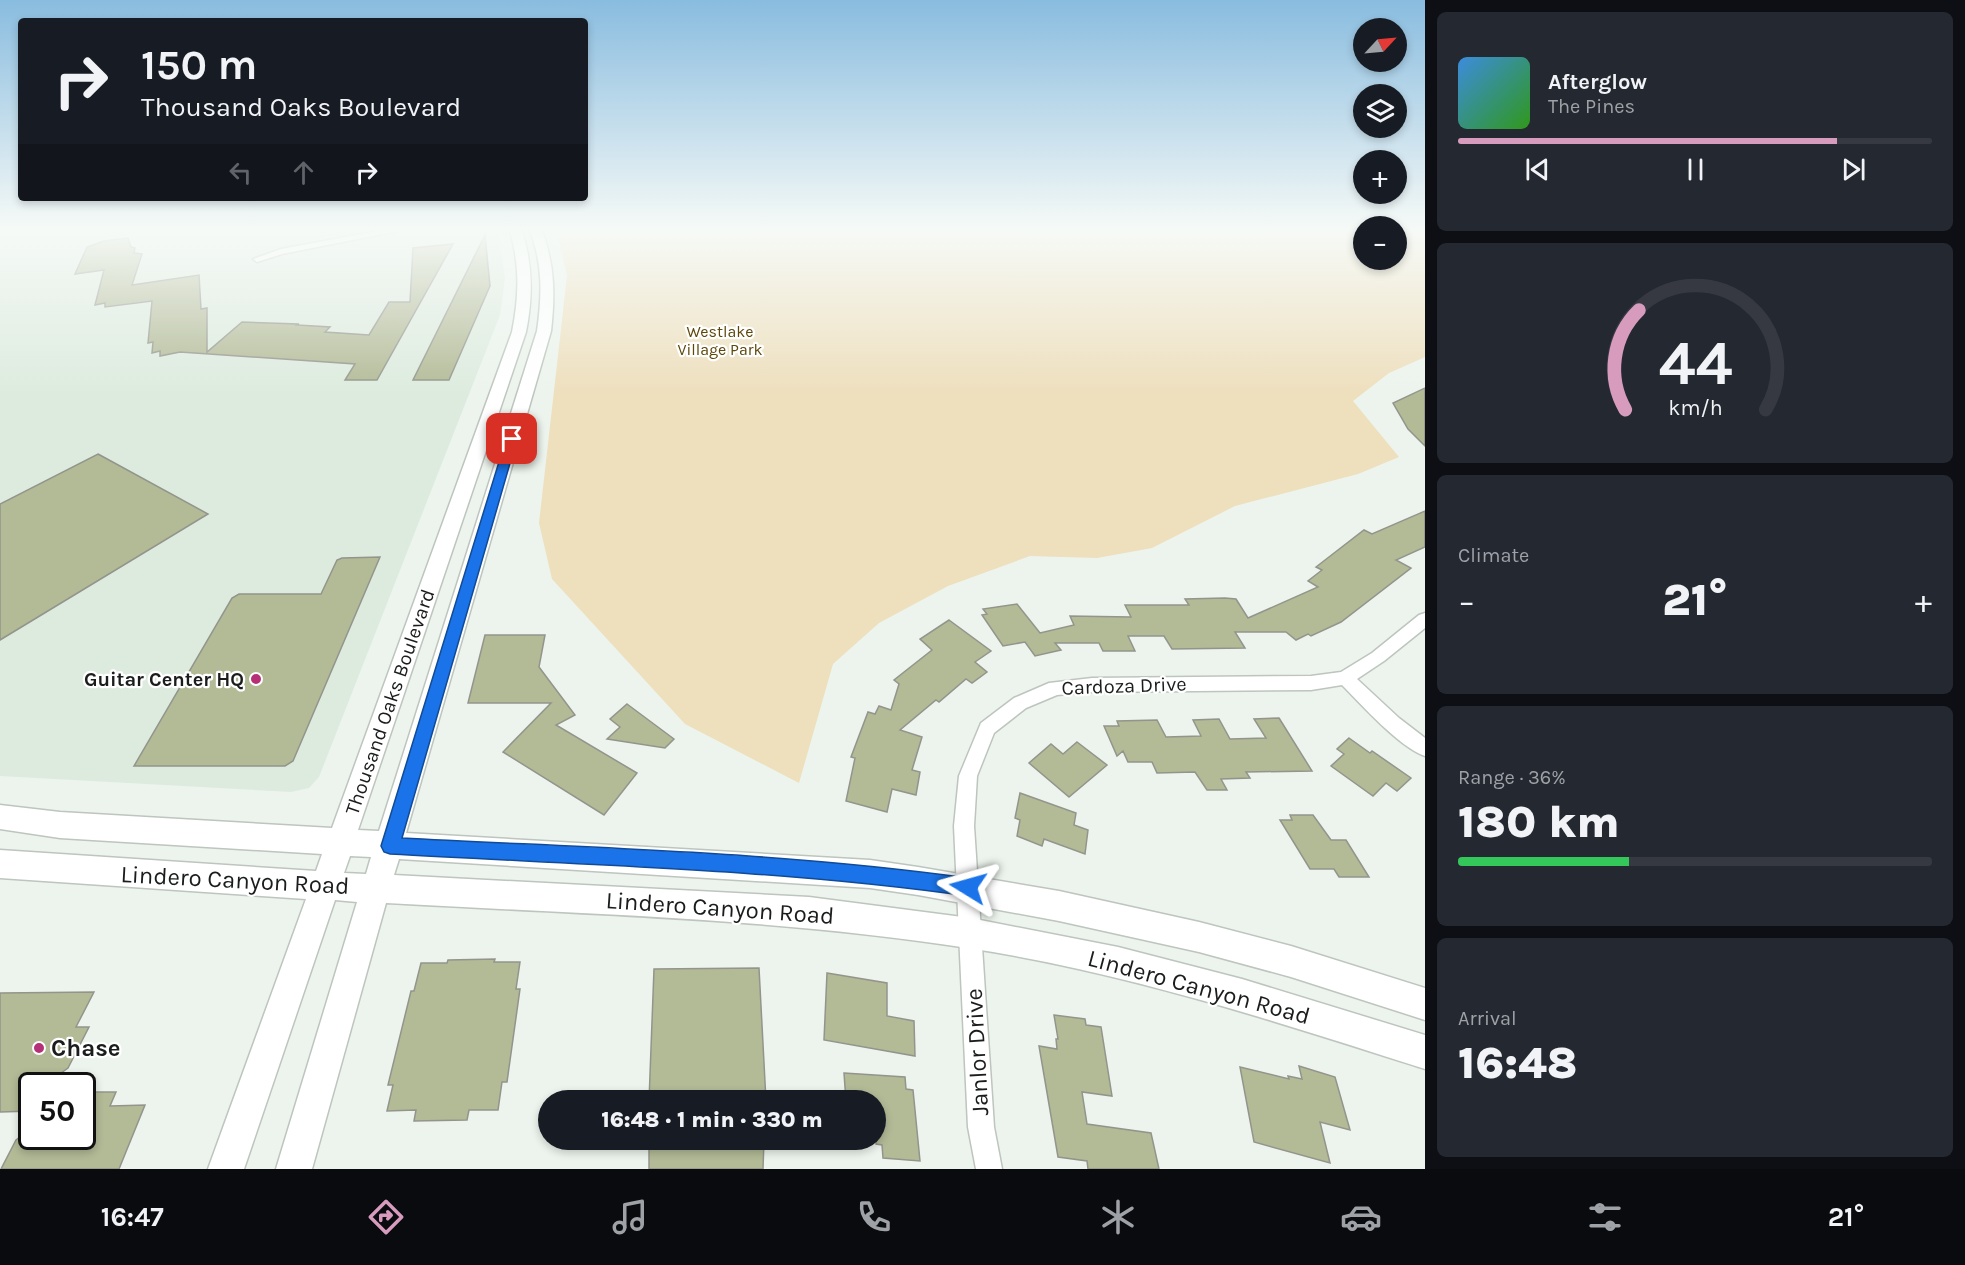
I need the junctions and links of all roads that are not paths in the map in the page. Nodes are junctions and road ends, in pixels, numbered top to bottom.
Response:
1 (526, 286) edge
2 (548, 286) edge
3 (544, 331) junction
4 (519, 332) junction
5 (499, 482) junction
6 (465, 483) junction
7 (1425, 619) edge
8 (1345, 678) junction
9 (1425, 748) edge
10 (0, 817) edge
11 (341, 842) junction
12 (390, 846) junction
13 (0, 864) edge
14 (324, 885) junction
15 (376, 887) junction
16 (968, 887) junction
17 (970, 933) junction
18 (1425, 1004) edge
19 (1425, 1052) edge
20 (226, 1169) edge
21 (294, 1169) edge
22 (989, 1169) edge

1 - 4 main road, Thousand Oaks Boulevard
2 - 3 main road, Thousand Oaks Boulevard
3 - 4 main road
3 - 5 main road, Thousand Oaks Boulevard
4 - 6 main road, Thousand Oaks Boulevard
5 - 6 main road
5 - 12 main road, Thousand Oaks Boulevard
6 - 11 main road, Thousand Oaks Boulevard
7 - 8 street, Cardoza Drive
8 - 9 street
8 - 16 street, Cardoza Drive
10 - 11 main road, Lindero Canyon Road
11 - 12 main road, Lindero Canyon Road
11 - 14 main road, Thousand Oaks Boulevard
12 - 15 main road, Thousand Oaks Boulevard
12 - 16 main road, Lindero Canyon Road
13 - 14 main road, Lindero Canyon Road
14 - 15 main road, Lindero Canyon Road
14 - 20 main road, Thousand Oaks Boulevard
15 - 17 main road, Lindero Canyon Road
15 - 21 main road, Thousand Oaks Boulevard
16 - 17 street, Cardoza Drive
16 - 18 main road, Lindero Canyon Road
17 - 19 main road, Lindero Canyon Road
17 - 22 street, Janlor Drive

